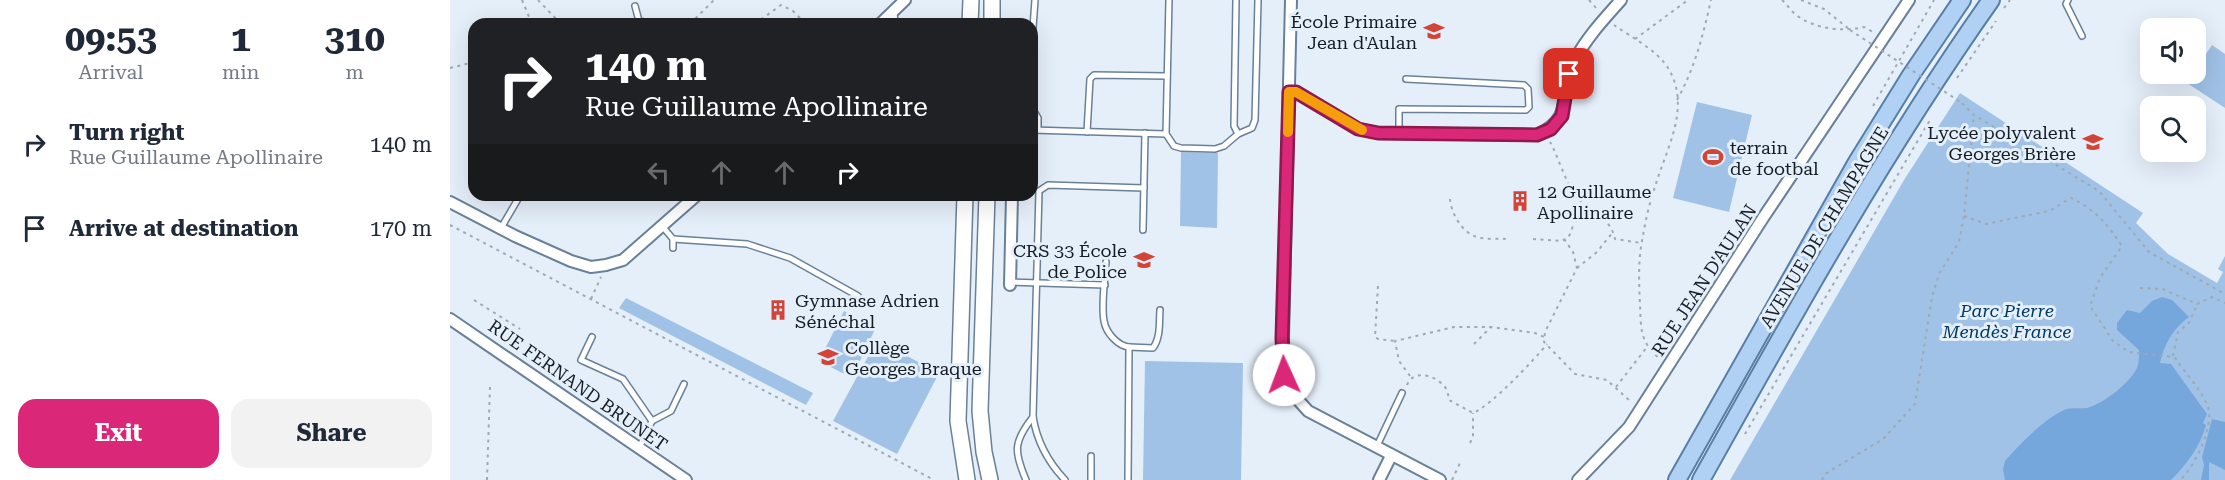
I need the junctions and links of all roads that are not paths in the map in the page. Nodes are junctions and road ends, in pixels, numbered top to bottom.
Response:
1 (905, 0) edge
2 (971, 0) edge
3 (992, 0) edge
4 (1035, 0) edge
5 (1169, 0) edge
6 (1236, 0) edge
7 (1258, 0) edge
8 (1291, 0) edge
9 (1621, 0) edge
10 (1909, 0) edge
11 (1950, 0) edge
12 (1962, 0) edge
13 (2068, 0) edge
14 (1998, 4) edge
15 (635, 6) dead end
16 (894, 10) junction
17 (638, 18) edge
18 (886, 18) edge
19 (895, 18) edge
20 (970, 18) edge
21 (992, 18) edge
22 (1034, 18) edge
23 (2082, 36) dead end
24 (1920, 61) junction
25 (1167, 76) junction
26 (1407, 79) dead end
27 (1289, 92) junction
28 (1038, 130) edge
29 (1087, 132) junction
30 (1145, 133) junction
31 (1166, 134) junction
32 (1238, 134) junction
33 (1399, 134) junction
34 (1144, 188) junction
35 (517, 201) edge
36 (690, 201) edge
37 (965, 201) edge
38 (987, 201) edge
39 (1012, 201) edge
40 (450, 202) edge
41 (662, 226) junction
42 (501, 228) junction
43 (1143, 230) dead end
44 (673, 239) junction
45 (673, 248) dead end
46 (1106, 262) dead end
47 (1037, 283) junction
48 (1010, 284) joint
49 (1105, 285) junction
50 (858, 296) dead end
51 (1160, 309) dead end
52 (450, 319) edge
53 (592, 337) dead end
54 (1130, 347) junction
55 (684, 384) dead end
56 (1402, 393) road end
57 (1032, 417) junction
58 (652, 421) junction
59 (639, 448) junction
60 (1376, 448) junction
61 (1091, 456) dead end
62 (1391, 456) junction
63 (686, 480) edge
64 (967, 480) edge
65 (990, 480) edge
66 (1026, 480) edge
67 (1065, 480) edge
68 (1090, 480) edge
69 (1128, 480) edge
70 (1379, 480) edge
71 (1440, 480) edge
72 (1578, 480) edge
73 (1677, 480) edge
74 (1701, 480) edge

1 - 16 street
2 - 20 main road
3 - 21 main road
4 - 22 lane
5 - 25 lane
6 - 32 lane
7 - 32 lane
8 - 27 street
9 - 33 street
10 - 72 street, RUE JEAN D'AULAN
11 - 24 main road
12 - 24 main road, AVENUE DE CHAMPAGNE
13 - 23 lane
14 - 74 main road, AVENUE DE CHAMPAGNE
15 - 17 lane
16 - 18 street
16 - 19 lane
24 - 73 main road, AVENUE DE CHAMPAGNE
25 - 29 lane
25 - 31 lane
26 - 33 lane
27 - 33 street
27 - 60 street
28 - 29 lane
29 - 30 lane
30 - 31 lane
30 - 34 lane
31 - 32 lane
34 - 43 lane
34 - 47 lane
35 - 42 lane
36 - 41 street
37 - 64 main road
38 - 65 main road
39 - 48 street
40 - 42 street
41 - 42 street
41 - 44 lane
44 - 45 lane
44 - 50 lane
46 - 49 lane
47 - 48 lane
47 - 49 lane
47 - 57 lane
49 - 54 lane
51 - 54 lane
52 - 59 street, RUE FERNAND BRUNET
53 - 58 lane
54 - 69 lane
55 - 58 lane
56 - 60 lane
57 - 66 lane
57 - 67 lane
58 - 59 lane
59 - 63 street, RUE FERNAND BRUNET
60 - 62 street
61 - 68 lane
62 - 70 street
62 - 71 street

